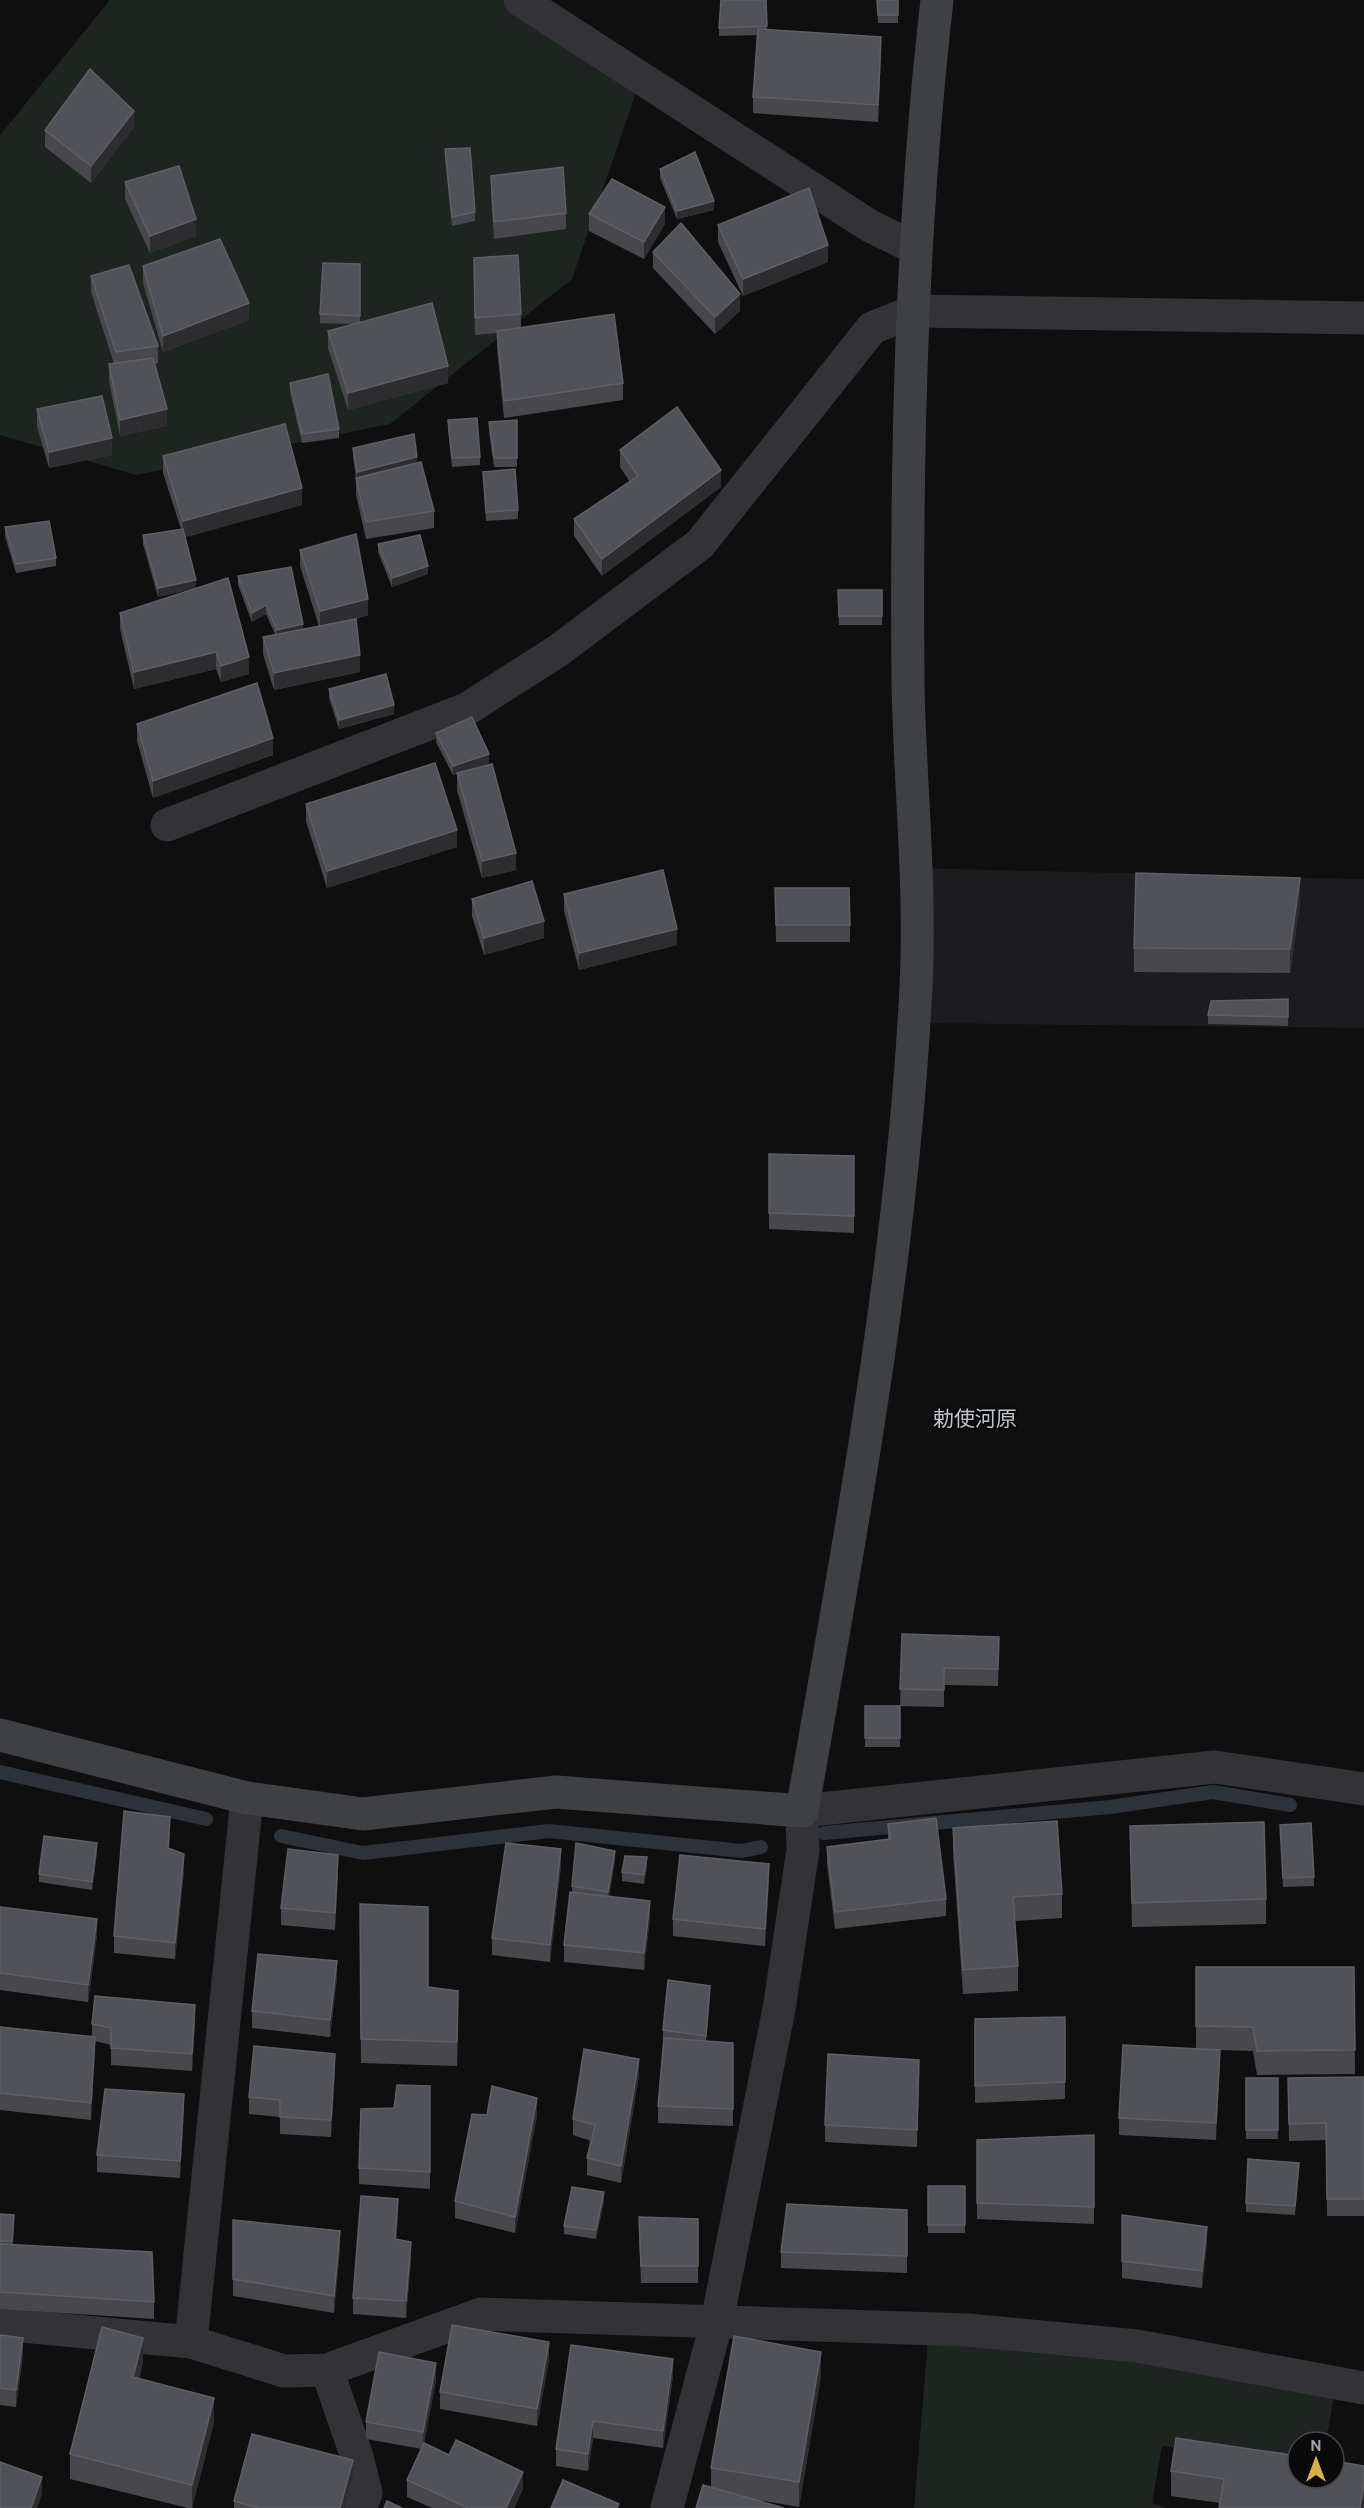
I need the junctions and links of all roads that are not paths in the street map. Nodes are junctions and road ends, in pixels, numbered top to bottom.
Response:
1 (520, 0) edge
2 (937, 0) edge
3 (915, 248) junction
4 (914, 311) junction
5 (1364, 318) edge
6 (167, 825) dead end
7 (0, 1735) edge
8 (1364, 1789) edge
9 (247, 1798) junction
10 (802, 1811) junction
11 (717, 2321) junction
12 (0, 2324) edge
13 (191, 2342) junction
14 (327, 2370) junction
15 (1364, 2388) edge
16 (361, 2508) edge
17 (667, 2508) edge

1 - 3 street
2 - 3 street
3 - 4 street
4 - 5 street
4 - 6 street
4 - 10 street
7 - 9 street
8 - 10 street
9 - 10 street
9 - 13 street
10 - 11 street
11 - 14 street
11 - 15 street
11 - 17 street
12 - 13 street
13 - 14 street
14 - 16 street

